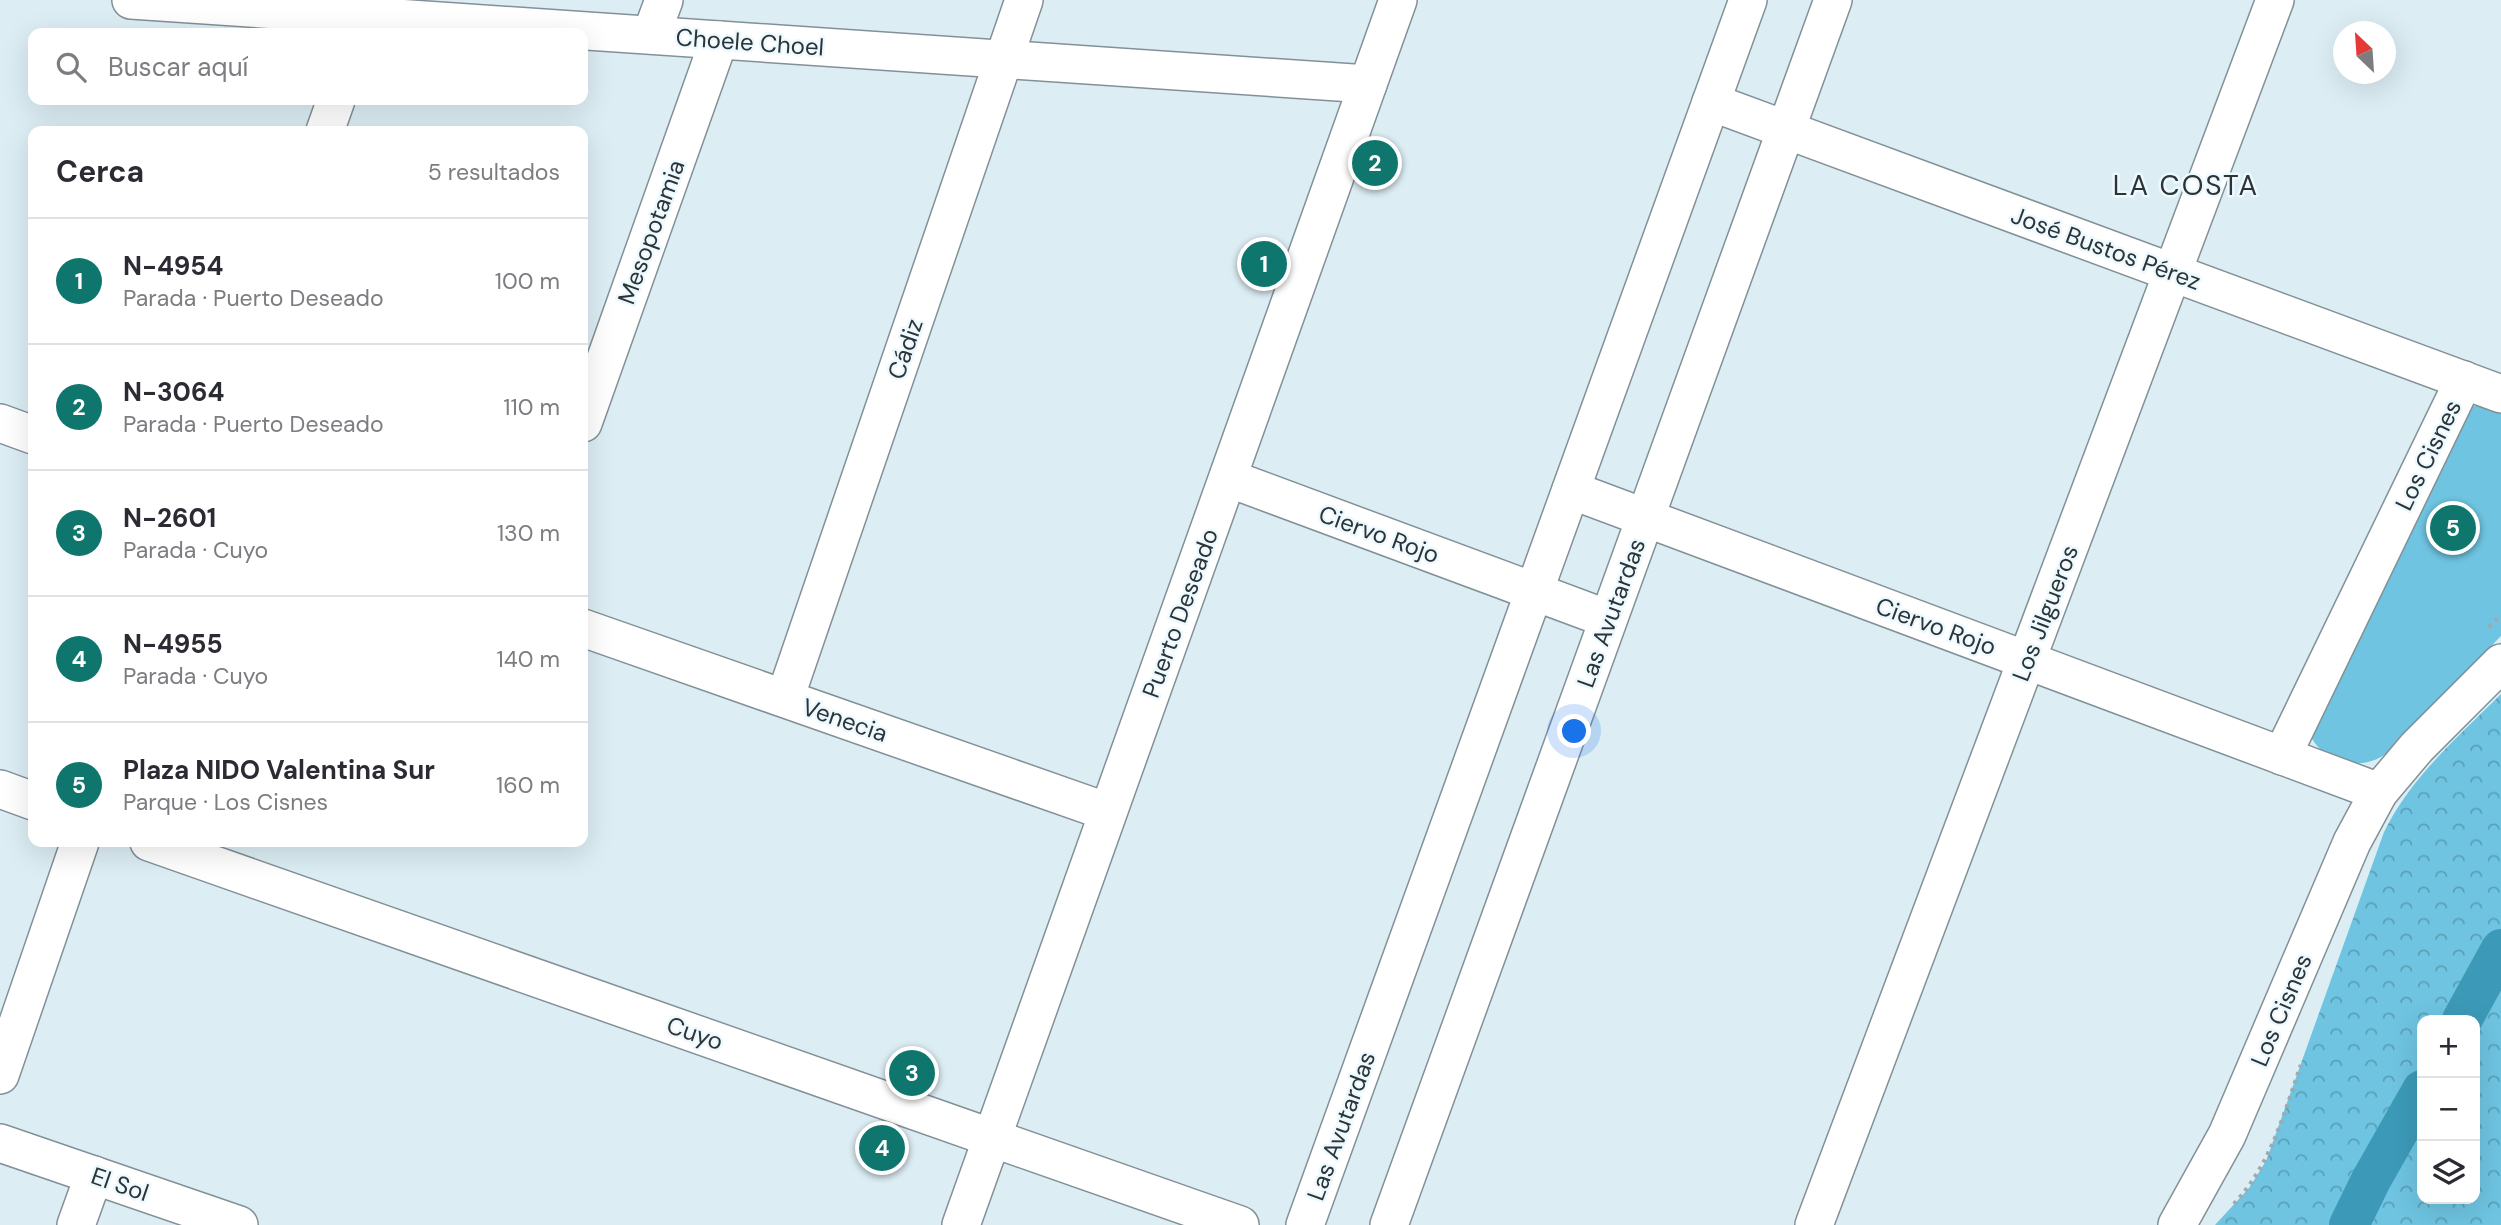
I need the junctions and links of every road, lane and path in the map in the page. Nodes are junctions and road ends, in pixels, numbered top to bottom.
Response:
1 (131, 0) edge
2 (664, 0) edge
3 (1024, 0) edge
4 (1398, 0) edge
5 (1748, 0) edge
6 (1833, 0) edge
7 (2275, 0) edge
8 (362, 24) edge
9 (467, 28) edge
10 (588, 33) edge
11 (651, 35) junction
12 (719, 40) junction
13 (1004, 60) junction
14 (1368, 84) junction
15 (1711, 102) junction
16 (334, 105) edge
17 (327, 126) edge
18 (1786, 130) junction
19 (2173, 272) junction
20 (2464, 380) junction
21 (2501, 394) edge
22 (588, 409) edge
23 (0, 423) edge
24 (28, 433) edge
25 (1228, 478) junction
26 (1571, 490) junction
27 (1645, 519) junction
28 (1534, 592) junction
29 (2501, 615) edge
30 (1608, 620) junction
31 (588, 630) edge
32 (2492, 649) edge
33 (2027, 660) junction
34 (785, 698) junction
35 (2282, 756) junction
36 (0, 789) edge
37 (2379, 792) junction
38 (28, 799) edge
39 (1108, 812) junction
40 (78, 847) edge
41 (163, 847) edge
42 (0, 1075) edge
43 (992, 1138) junction
44 (0, 1143) edge
45 (94, 1175) junction
46 (76, 1225) edge
47 (239, 1225) edge
48 (961, 1225) edge
49 (1240, 1225) edge
50 (1305, 1225) edge
51 (1389, 1225) edge
52 (1814, 1225) edge
53 (2177, 1225) edge

1 - 8 street, Choele Choel
2 - 11 street
3 - 13 street, Cádiz
4 - 14 street, Puerto Deseado
5 - 15 street, Las Avutardas
6 - 18 street, Las Avutardas
7 - 19 street, Los Jilgueros
8 - 9 street, Choele Choel
10 - 11 street, Choele Choel
11 - 12 street, Choele Choel
12 - 13 street, Choele Choel
12 - 22 street, Mesopotamia
13 - 14 street, Choele Choel
13 - 34 street, Cádiz
14 - 25 street, Puerto Deseado
15 - 18 street, José Bustos Pérez
15 - 26 street, Las Avutardas
16 - 17 street
18 - 19 street, José Bustos Pérez
18 - 27 street, Las Avutardas
19 - 20 street, José Bustos Pérez
19 - 33 street, Los Jilgueros
20 - 21 street, José Bustos Pérez
20 - 35 street, Los Cisnes
23 - 24 street
25 - 28 street, Ciervo Rojo
25 - 39 street, Puerto Deseado
26 - 27 street, Ciervo Rojo
26 - 28 street, Las Avutardas
27 - 30 street, Las Avutardas
27 - 33 street, Ciervo Rojo
28 - 30 street, Ciervo Rojo
28 - 50 street, Las Avutardas
29 - 32 path
30 - 51 street, Las Avutardas
31 - 34 street, Venecia
32 - 37 street, Los Cisnes
33 - 35 street, Ciervo Rojo
33 - 52 street, Los Jilgueros
34 - 39 street, Venecia
35 - 37 street, Ciervo Rojo
36 - 38 street
37 - 53 street, Los Cisnes
39 - 43 street, Puerto Deseado
40 - 42 street
41 - 43 street, Cuyo
43 - 48 street, Puerto Deseado
43 - 49 street, Cuyo
44 - 45 street, El Sol
45 - 46 street
45 - 47 street, El Sol

